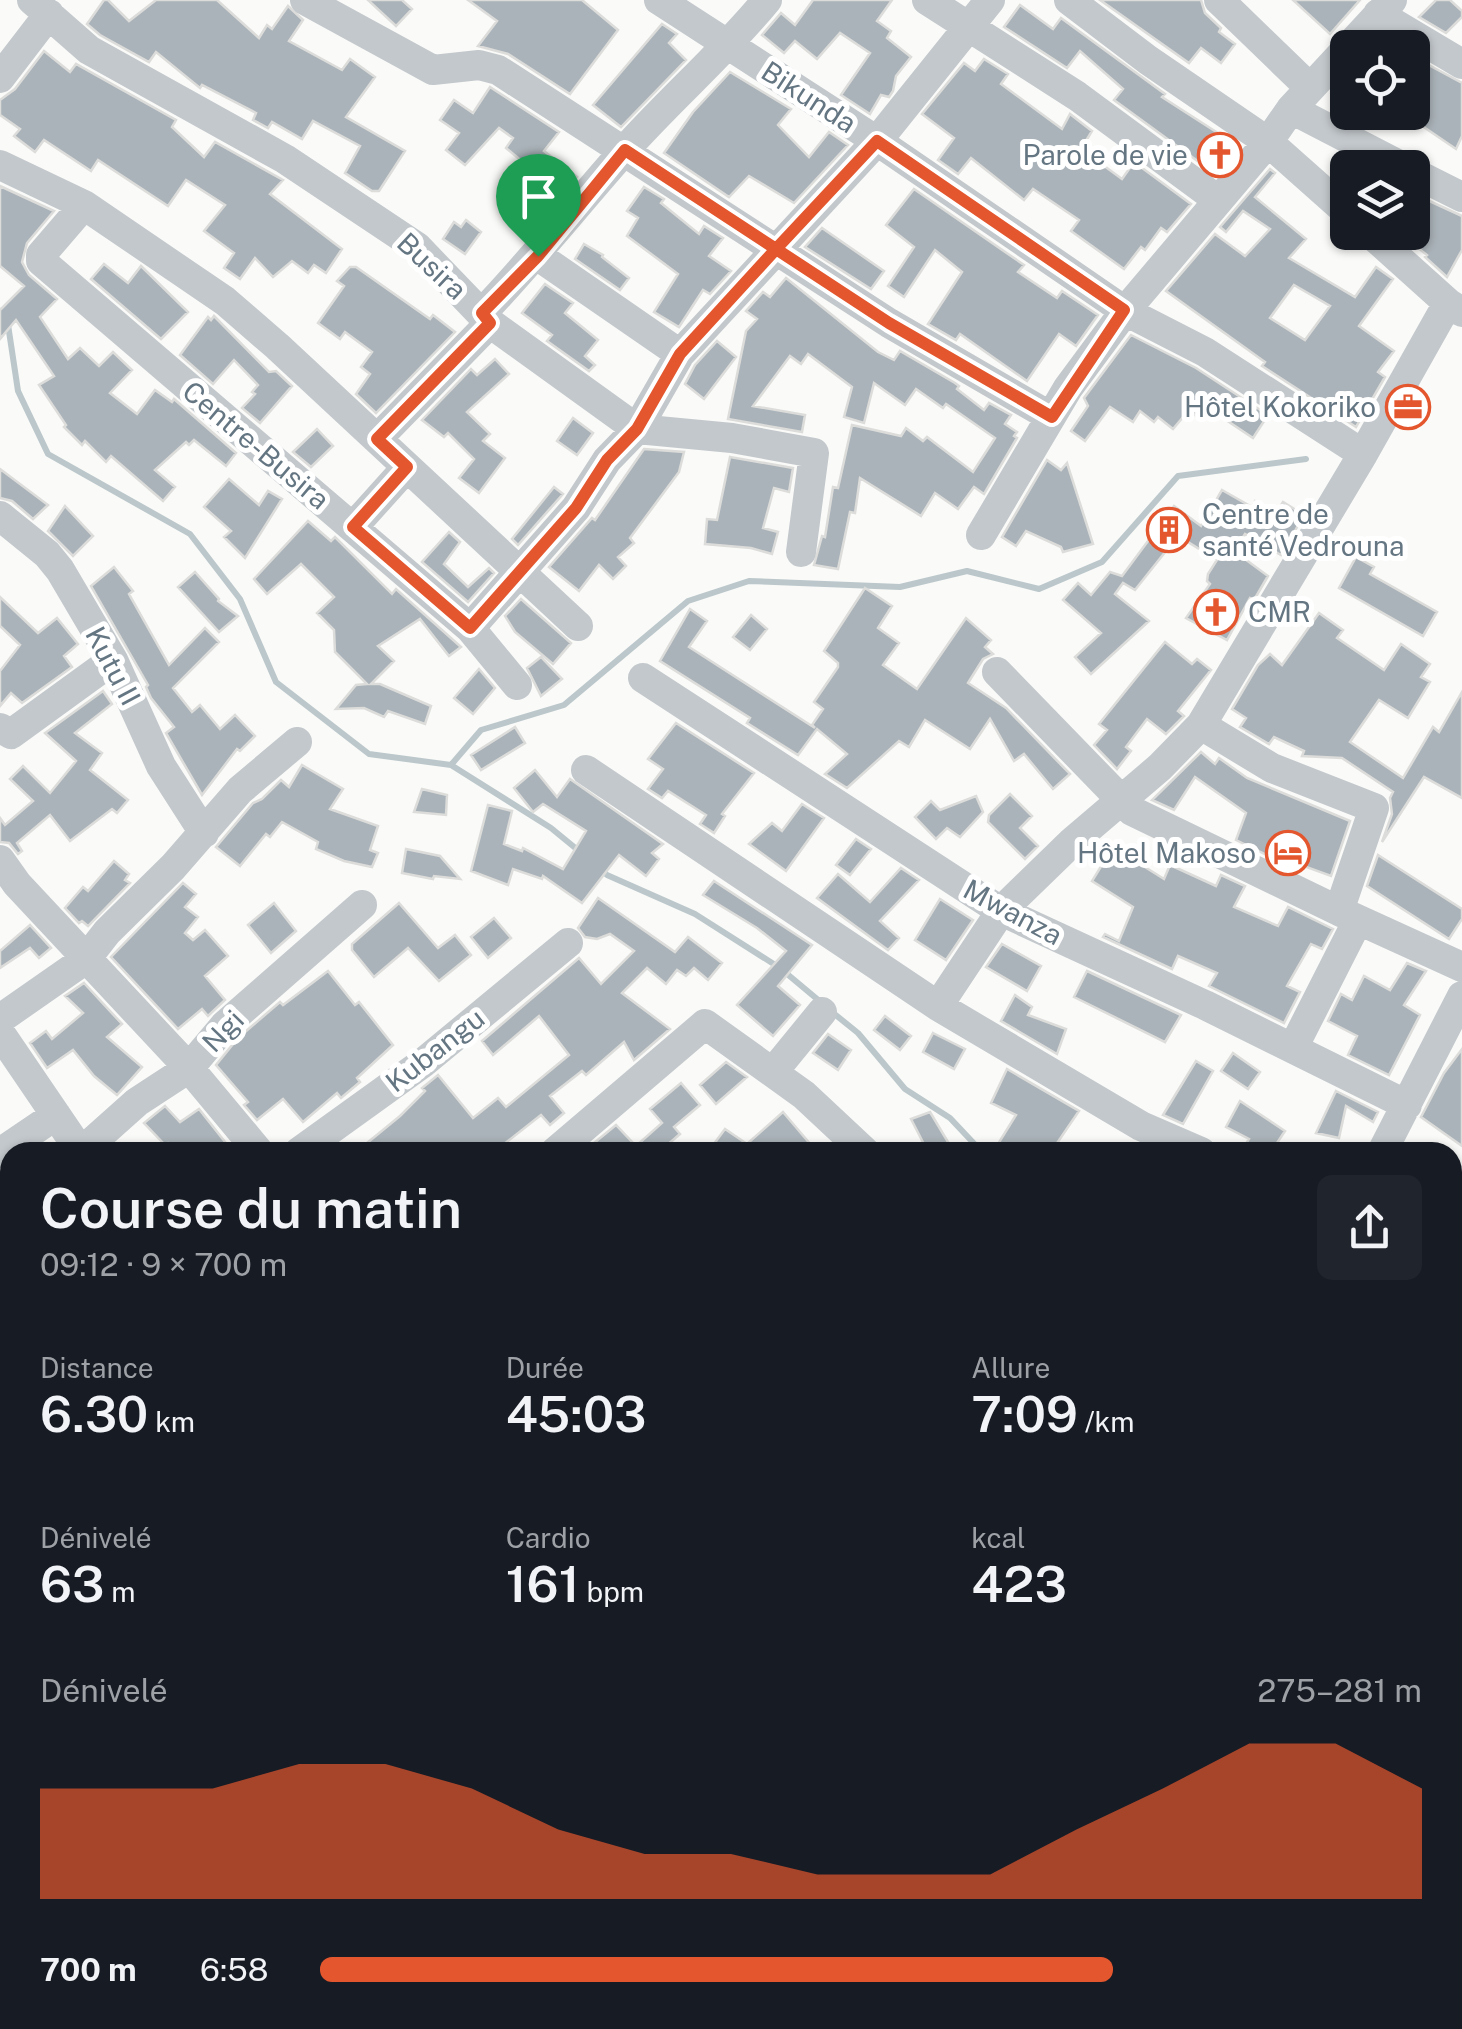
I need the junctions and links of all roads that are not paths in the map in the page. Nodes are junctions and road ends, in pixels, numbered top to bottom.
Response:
1 (305, 0) edge
2 (659, 0) edge
3 (767, 0) edge
4 (926, 0) edge
5 (990, 0) edge
6 (1070, 0) edge
7 (1219, 0) edge
8 (40, 7) edge
9 (1385, 7) edge
10 (970, 26) junction
11 (729, 44) junction
12 (1462, 64) edge
13 (0, 78) edge
14 (1301, 98) junction
15 (877, 141) junction
16 (1268, 142) junction
17 (625, 150) junction
18 (1378, 150) edge
19 (0, 165) edge
20 (1430, 181) edge
21 (1462, 197) edge
22 (1330, 198) edge
23 (1218, 200) junction
24 (84, 206) junction
25 (776, 249) junction
26 (1389, 250) edge
27 (538, 256) junction
28 (1455, 308) edge
29 (1124, 310) junction
30 (486, 318) junction
31 (680, 354) junction
32 (1052, 417) junction
33 (637, 429) junction
34 (377, 439) junction
35 (1362, 454) junction
36 (407, 467) junction
37 (0, 516) edge
38 (353, 527) junction
39 (981, 535) dead end
40 (801, 552) dead end
41 (522, 572) junction
42 (578, 626) dead end
43 (470, 628) junction
44 (113, 660) junction
45 (996, 672) dead end
46 (643, 678) dead end
47 (517, 685) dead end
48 (1201, 725) junction
49 (0, 728) edge
50 (297, 742) dead end
51 (586, 770) dead end
52 (1120, 801) junction
53 (204, 834) junction
54 (6, 879) edge
55 (362, 905) dead end
56 (1001, 911) junction
57 (1348, 916) junction
58 (568, 943) dead end
59 (86, 959) junction
60 (1462, 967) edge
61 (1462, 996) edge
62 (938, 1006) junction
63 (822, 1012) dead end
64 (0, 1019) edge
65 (0, 1033) edge
66 (1293, 1048) junction
67 (189, 1068) junction
68 (773, 1072) junction
69 (1407, 1105) junction
70 (56, 1115) junction
71 (16, 1142) edge
72 (74, 1142) edge
73 (92, 1142) edge
74 (250, 1142) edge
75 (313, 1142) edge
76 (568, 1142) edge
77 (852, 1142) edge
78 (1179, 1142) edge
79 (1387, 1142) edge

1 - 17 street
2 - 11 street, Bikunda
3 - 11 street
4 - 10 street
5 - 10 street
6 - 16 street
7 - 14 street
8 - 13 street
8 - 30 street, Busira
9 - 12 street
9 - 14 street
10 - 15 street
10 - 23 street
11 - 15 street, Bikunda
11 - 17 street
14 - 16 street
14 - 18 street
15 - 25 street
15 - 29 street, Bikunda
16 - 22 street
16 - 23 street
17 - 25 street
17 - 27 street
19 - 24 street
20 - 21 street
23 - 29 street
24 - 34 street
24 - 38 street, Centre-Busira
25 - 31 street
25 - 32 street
26 - 28 street
27 - 30 street
27 - 31 street
28 - 35 street
29 - 32 street
29 - 35 street, Bikunda
30 - 33 street, Busira
30 - 34 street
31 - 33 street
32 - 39 street
33 - 40 street
33 - 41 street
34 - 36 street
35 - 48 street
36 - 38 street
36 - 41 street
37 - 44 street, Kutu II
38 - 43 street, Centre-Busira
41 - 42 street
41 - 43 street
43 - 47 street, Centre-Busira
44 - 49 street
44 - 53 street, Kutu II
45 - 52 street
46 - 56 street, Mwanza
48 - 52 street
48 - 57 street
50 - 53 street
51 - 62 street
52 - 56 street
52 - 57 street
53 - 59 street
54 - 59 street
55 - 67 street, Ngi
56 - 62 street
56 - 66 street, Mwanza
57 - 60 street
57 - 66 street
58 - 75 street, Kubangu
59 - 64 street
59 - 67 street
61 - 69 street
62 - 78 street
63 - 68 street
65 - 70 street
66 - 69 street, Mwanza
67 - 73 street, Ngi
67 - 74 street
68 - 76 street
68 - 77 street
69 - 79 street
70 - 71 street
70 - 72 street

